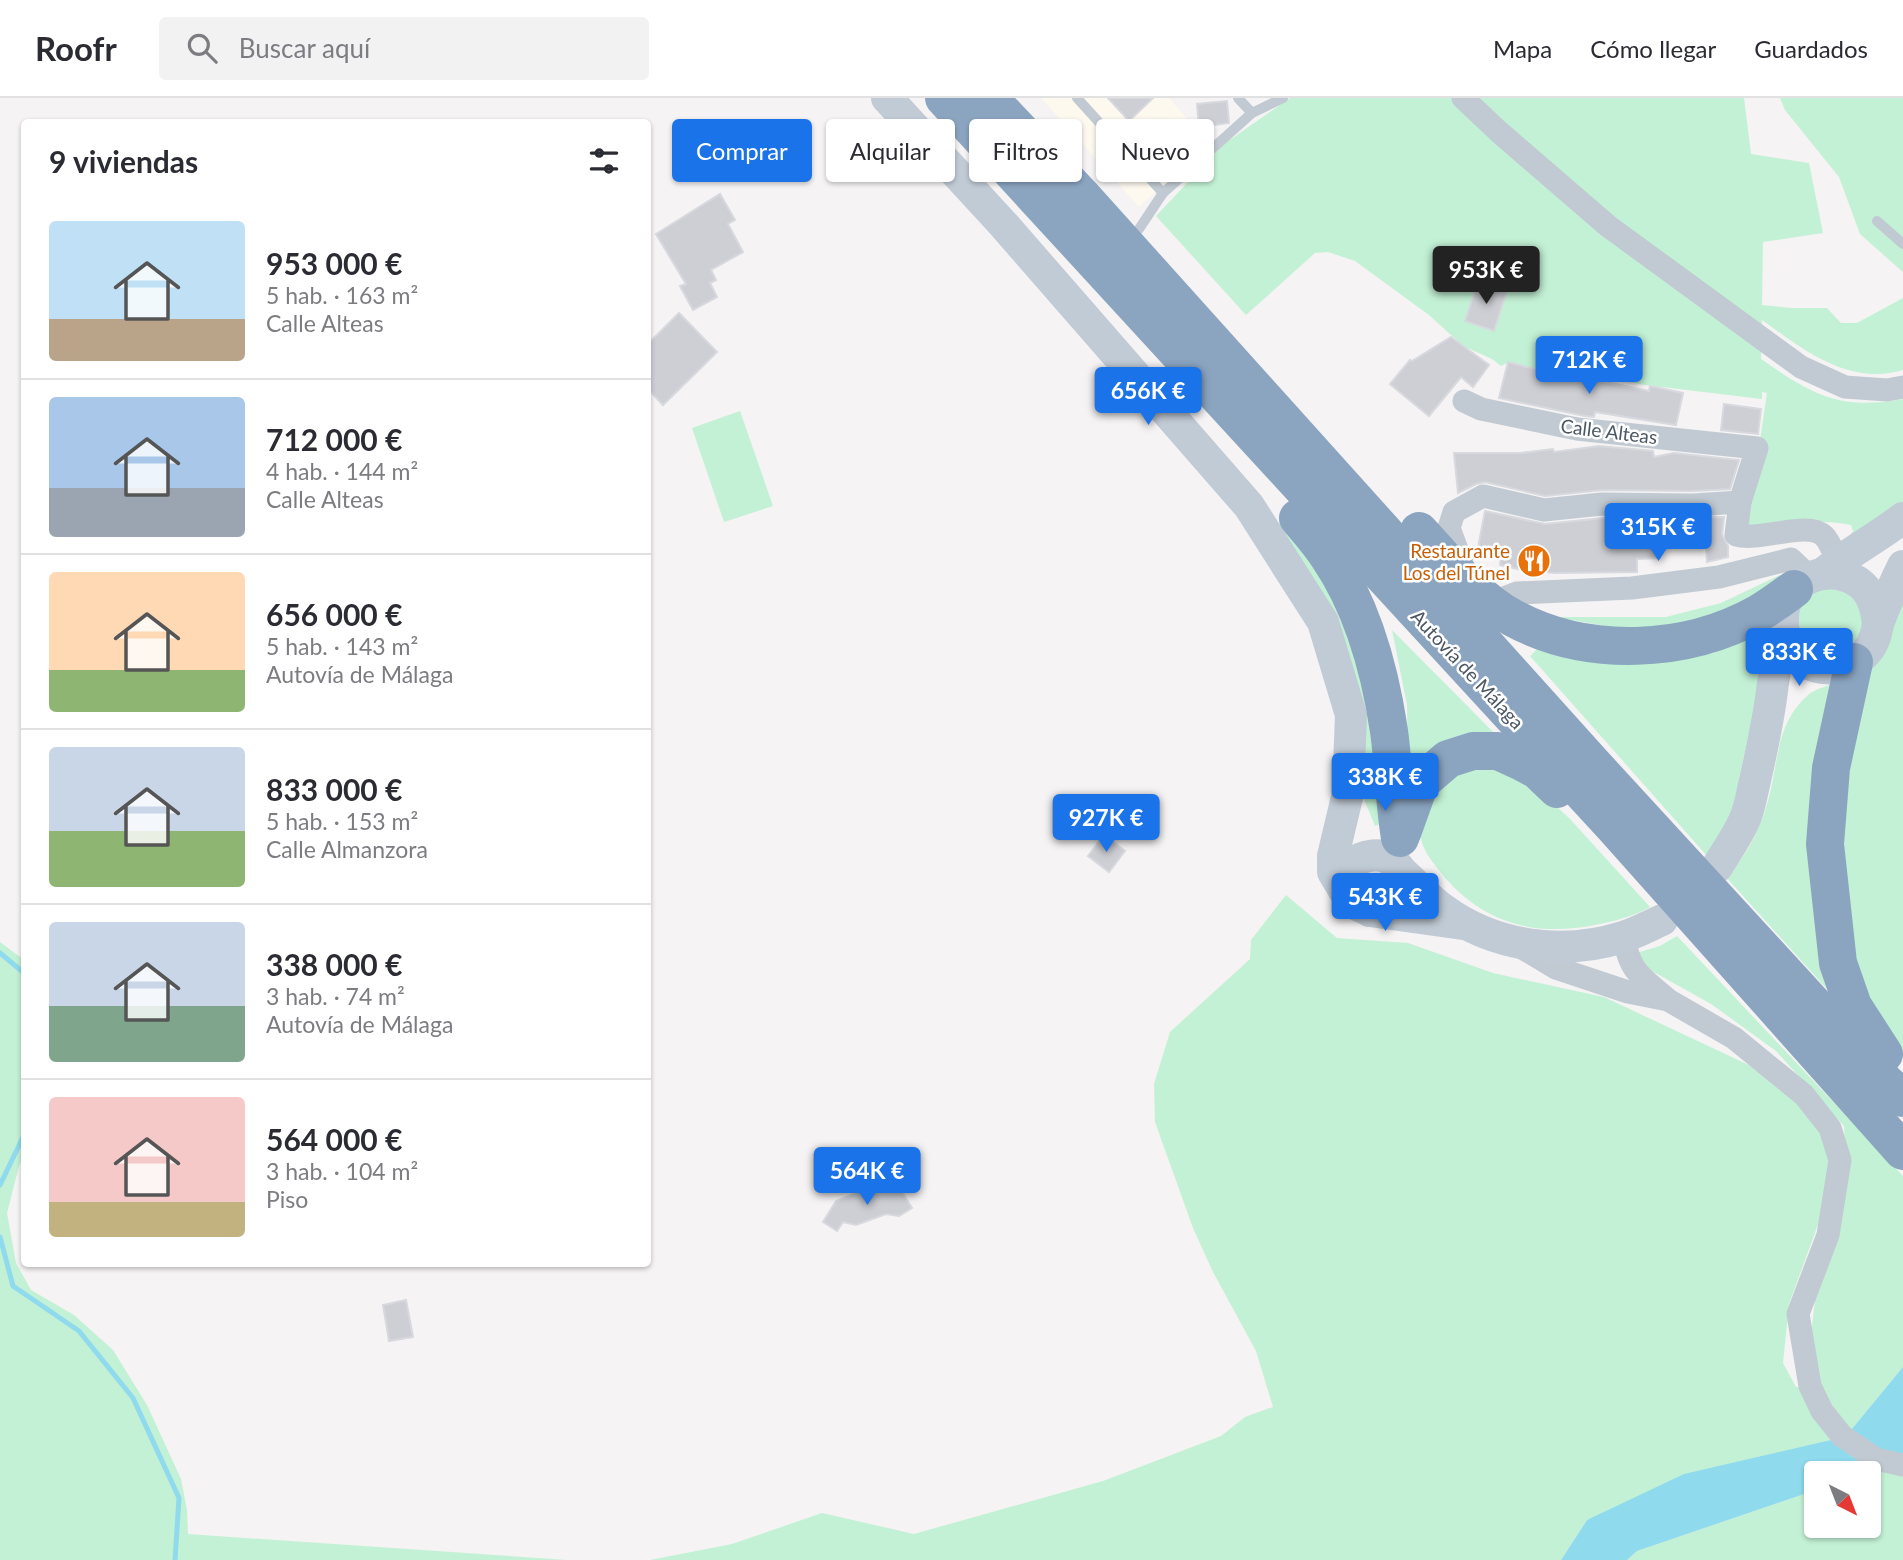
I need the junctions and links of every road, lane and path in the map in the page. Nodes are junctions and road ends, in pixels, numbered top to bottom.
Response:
1 (887, 98) edge
2 (944, 98) edge
3 (989, 98) edge
4 (1018, 98) edge
5 (1077, 98) edge
6 (1238, 98) edge
7 (1463, 98) edge
8 (1283, 99) edge
9 (1252, 113) junction
10 (1163, 193) junction
11 (1877, 221) dead end
12 (1139, 229) junction
13 (1903, 244) edge
14 (1903, 387) edge
15 (1464, 401) dead end
16 (1265, 450) junction
17 (1740, 502) junction
18 (1903, 518) edge
19 (1903, 566) edge
20 (1458, 572) junction
21 (1816, 575) junction
22 (1491, 603) junction
23 (1878, 624) junction
24 (1783, 628) junction
25 (1843, 665) junction
26 (1767, 727) junction
27 (1349, 793) junction
28 (1614, 827) junction
29 (1393, 856) junction
30 (1717, 867) dead end
31 (1345, 890) junction
32 (1370, 911) junction
33 (1662, 920) dead end
34 (1467, 925) junction
35 (1624, 937) junction
36 (1513, 943) junction
37 (1668, 1000) junction
38 (1894, 1096) edge
39 (1903, 1151) edge
40 (1903, 1465) edge

1 - 27 street
2 - 16 highway, Autovía de Málaga
3 - 38 highway, Autovía de Málaga
4 - 12 highway
5 - 10 lane
6 - 9 lane
7 - 14 street
8 - 9 lane
9 - 10 lane
10 - 12 lane
11 - 13 lane
12 - 20 highway
15 - 17 street, Calle Alteas
16 - 28 highway, Autovía de Málaga
16 - 29 highway
17 - 20 street
17 - 21 street
18 - 21 street
19 - 23 street
20 - 22 highway
21 - 22 street
21 - 22 highway
21 - 23 street
21 - 24 street
23 - 25 street
24 - 25 street
24 - 26 street
25 - 26 street
25 - 38 highway
26 - 30 street
27 - 29 street
27 - 31 street
28 - 29 highway
28 - 38 highway, Autovía de Málaga
29 - 31 street
29 - 32 street
29 - 34 street
31 - 32 street
32 - 34 street
33 - 35 street
34 - 36 street
35 - 36 street
35 - 37 street
36 - 37 street
37 - 40 street
38 - 39 highway, Autovía de Málaga

